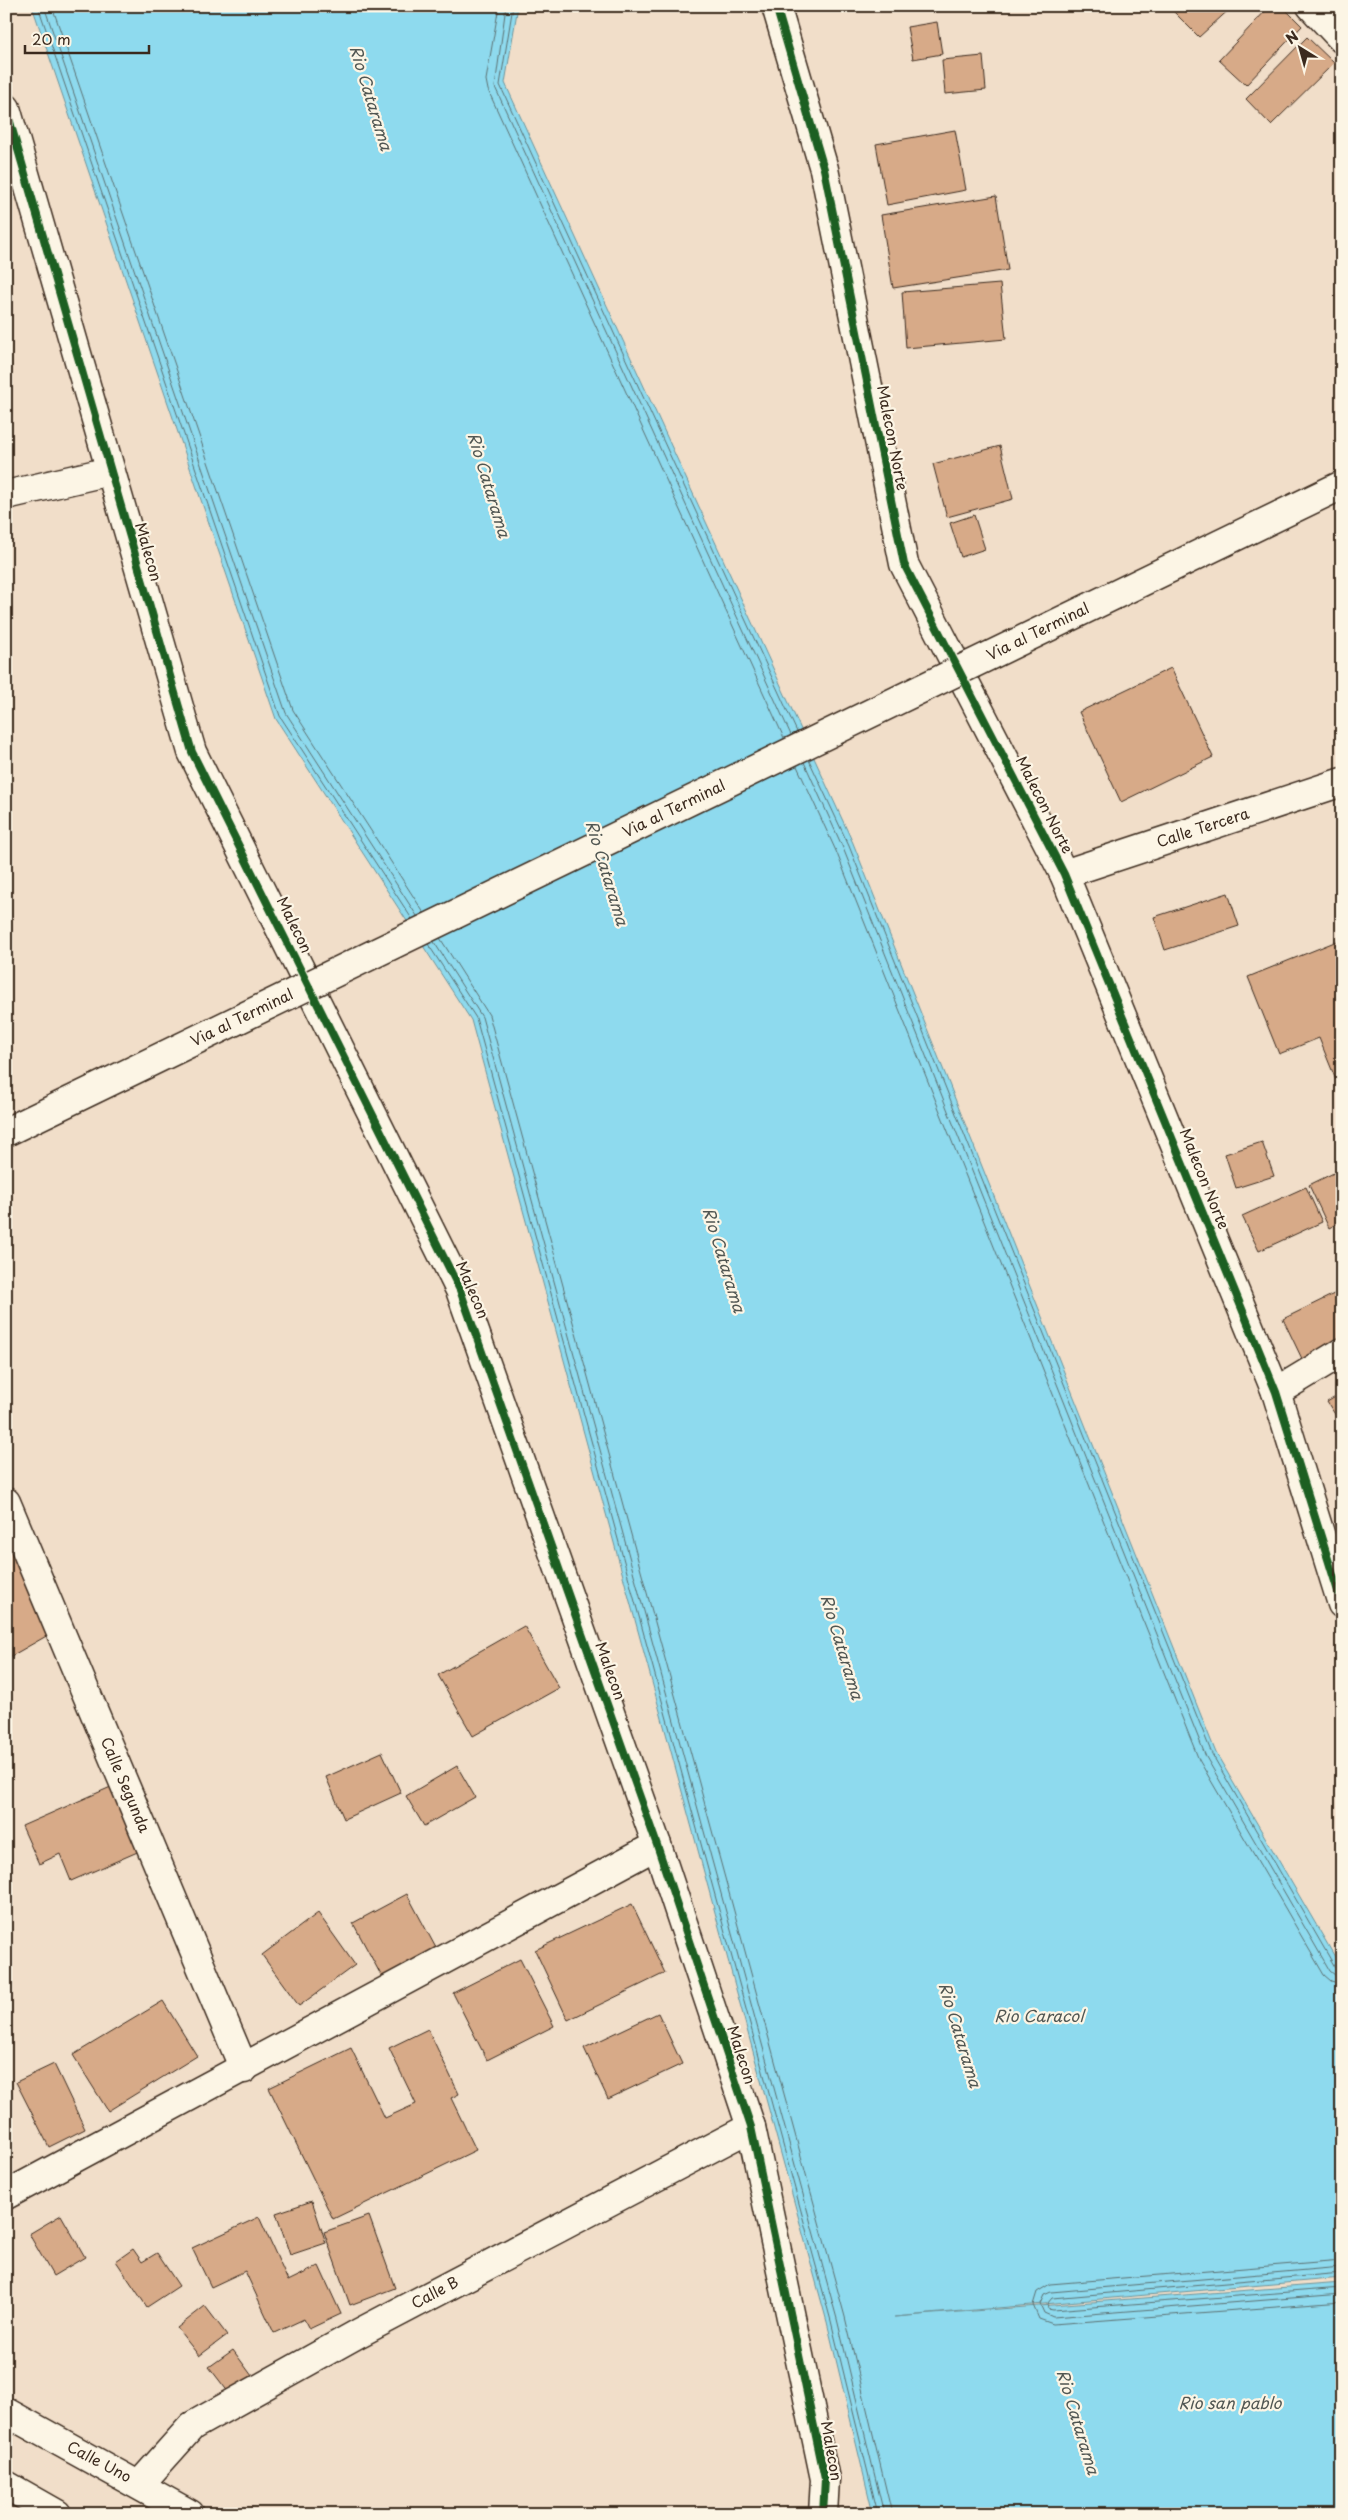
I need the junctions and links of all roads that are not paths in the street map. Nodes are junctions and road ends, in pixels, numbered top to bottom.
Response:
1 (776, 6) edge
2 (1310, 6) edge
3 (1342, 40) edge
4 (6, 108) edge
5 (110, 470) junction
6 (1342, 486) edge
7 (6, 495) edge
8 (1342, 782) edge
9 (1064, 874) junction
10 (6, 1132) edge
11 (1342, 1352) edge
12 (1276, 1392) junction
13 (6, 1502) edge
14 (1342, 1604) edge
15 (657, 1845) junction
16 (244, 2069) junction
17 (751, 2128) junction
18 (6, 2195) edge
19 (6, 2412) edge
20 (140, 2484) junction
21 (6, 2485) edge
22 (57, 2514) edge
23 (190, 2514) edge
24 (823, 2514) edge

1 - 9 main road, Malecon Norte
2 - 3 main road
4 - 5 main road, Malecon
5 - 7 main road
5 - 15 main road, Malecon
6 - 10 main road, Via al Terminal, bridge
8 - 9 main road, Calle Tercera
9 - 12 main road, Malecon Norte
11 - 12 main road
12 - 14 main road, Malecon Norte
13 - 16 main road, Calle Segunda
15 - 16 main road
15 - 17 main road, Malecon
16 - 18 main road
17 - 20 main road, Calle B
17 - 24 main road, Malecon
19 - 20 main road, Calle Uno
20 - 23 main road, Calle Uno
21 - 22 main road

